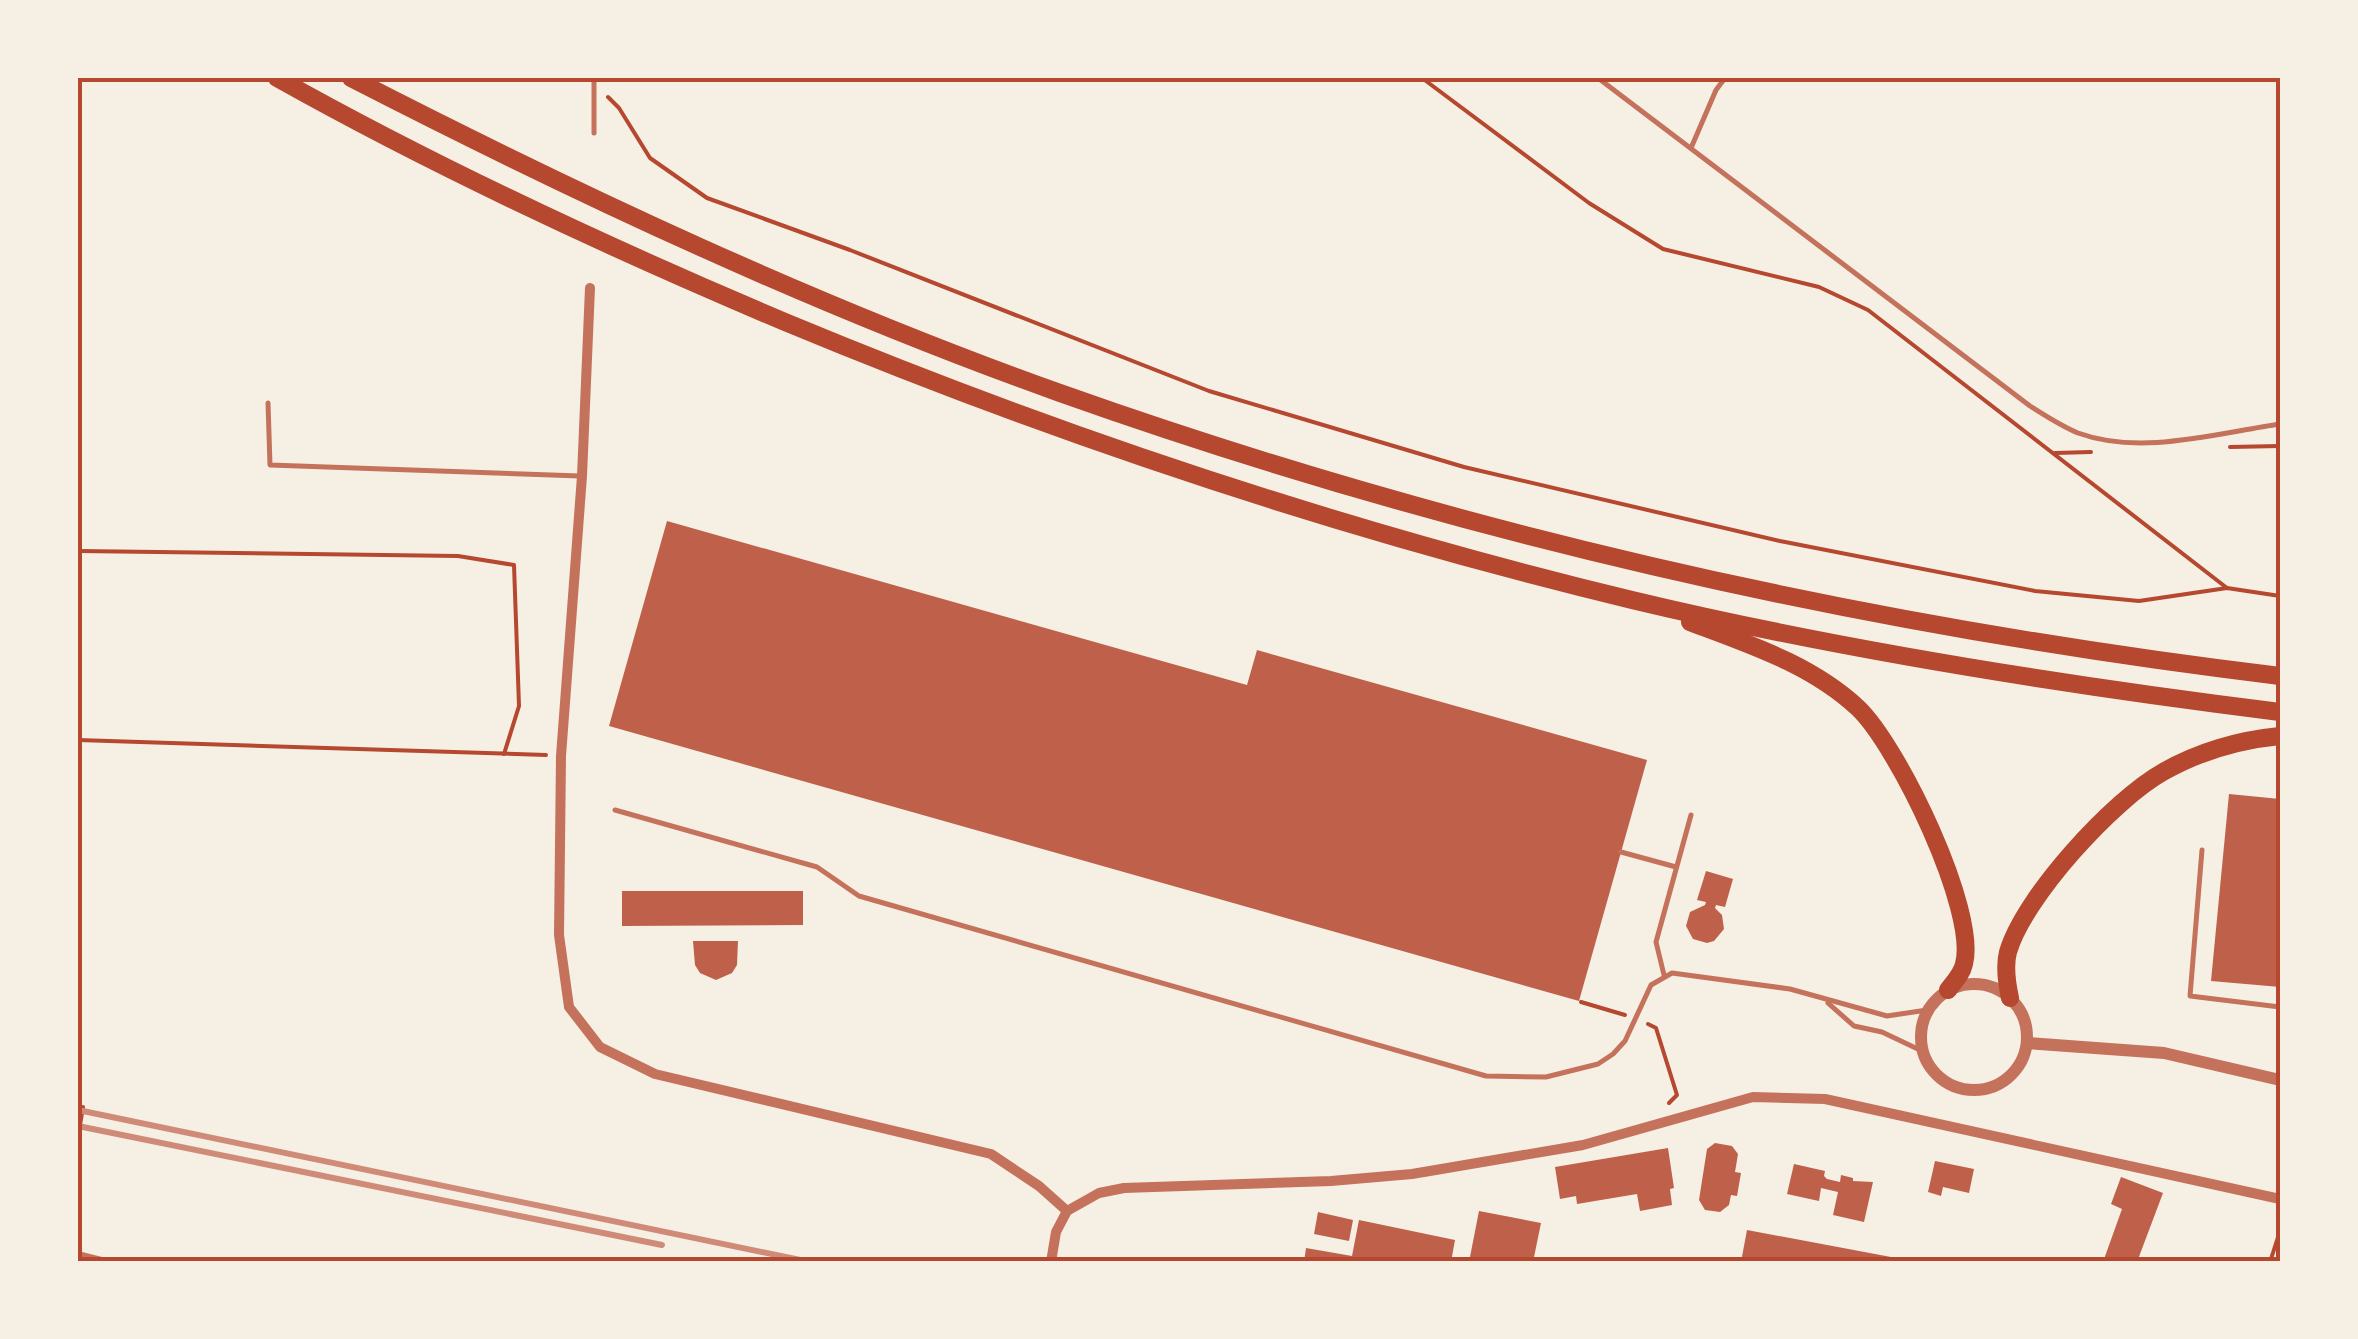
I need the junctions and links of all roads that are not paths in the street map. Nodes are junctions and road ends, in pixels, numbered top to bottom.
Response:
1 (278, 78) edge
2 (351, 78) edge
3 (1598, 78) edge
4 (1725, 78) edge
5 (594, 81) edge
6 (594, 133) dead end
7 (1691, 148) junction
8 (590, 288) dead end
9 (268, 403) dead end
10 (2280, 424) edge
11 (582, 476) junction
12 (1628, 599) junction
13 (2280, 676) edge
14 (2280, 712) edge
15 (2280, 736) edge
16 (615, 810) dead end
17 (1691, 816) dead end
18 (2202, 850) dead end
19 (1621, 852) dead end
20 (1676, 867) junction
21 (1664, 975) junction
22 (1948, 990) junction
23 (2010, 998) junction
24 (1826, 1001) junction
25 (2280, 1007) edge
26 (1928, 1010) junction
27 (2027, 1043) junction
28 (1922, 1051) junction
29 (2280, 1080) edge
30 (2280, 1199) edge
31 (1067, 1211) junction
32 (78, 1256) edge
33 (102, 1262) edge
34 (1051, 1262) edge

1 - 12 highway
2 - 13 highway
3 - 7 lane
4 - 7 lane
5 - 6 lane
7 - 10 lane
8 - 11 street
9 - 11 lane
11 - 31 street
12 - 14 highway
12 - 22 highway
15 - 23 highway
16 - 21 lane
17 - 20 lane
18 - 25 lane
19 - 20 lane
20 - 21 lane
21 - 24 lane
22 - 23 street
22 - 26 street
23 - 27 street
24 - 26 lane
24 - 28 lane
26 - 28 street
27 - 28 street
27 - 29 street
30 - 31 street
31 - 34 street
32 - 33 street

